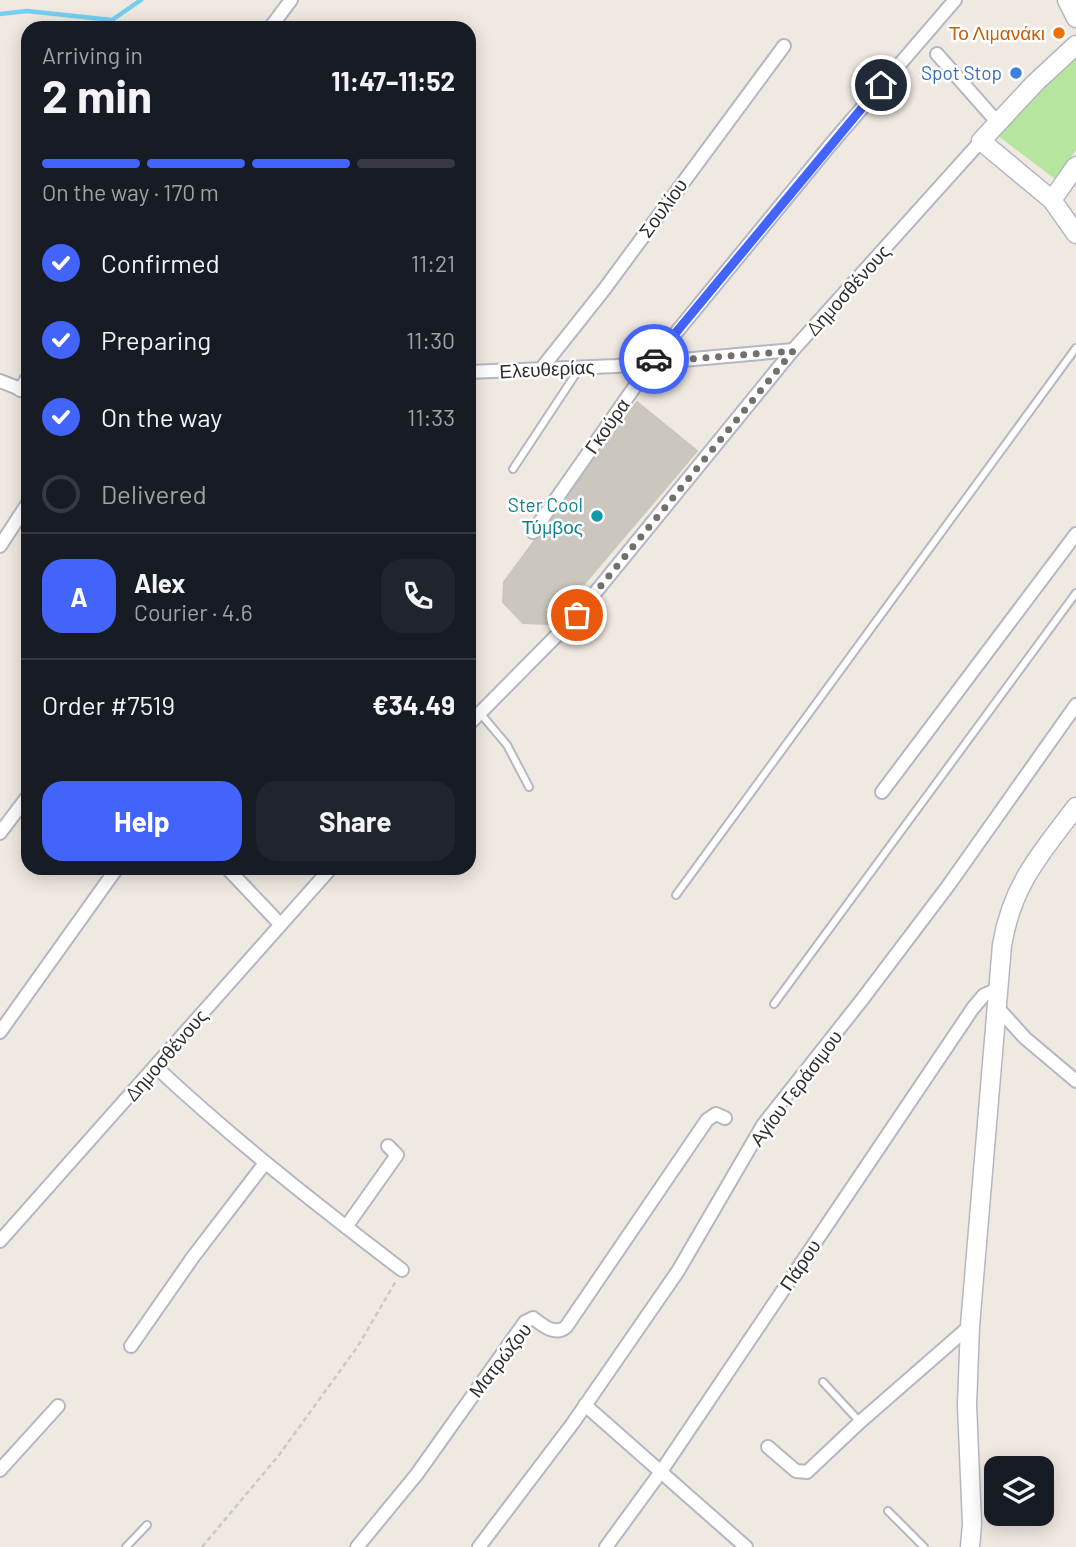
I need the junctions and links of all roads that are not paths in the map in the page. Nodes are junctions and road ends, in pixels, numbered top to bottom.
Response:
1 (291, 0) edge
2 (955, 0) edge
3 (1067, 0) edge
4 (1076, 18) edge
5 (275, 21) edge
6 (1076, 44) edge
7 (784, 46) dead end
8 (937, 54) dead end
9 (998, 123) junction
10 (981, 141) junction
11 (1076, 166) edge
12 (1052, 200) junction
13 (1076, 234) edge
14 (1076, 348) edge
15 (793, 351) junction
16 (652, 362) junction
17 (580, 367) junction
18 (541, 369) junction
19 (476, 376) edge
20 (0, 381) edge
21 (21, 390) edge
22 (513, 469) dead end
23 (21, 514) edge
24 (533, 532) dead end
25 (1076, 534) edge
26 (0, 546) edge
27 (1076, 593) edge
28 (1076, 705) edge
29 (480, 713) junction
30 (476, 717) edge
31 (529, 787) dead end
32 (882, 792) dead end
33 (21, 805) edge
34 (1076, 807) edge
35 (0, 833) edge
36 (112, 875) edge
37 (234, 875) edge
38 (325, 875) edge
39 (676, 895) dead end
40 (280, 924) junction
41 (998, 989) junction
42 (774, 1004) dead end
43 (996, 1007) junction
44 (0, 1032) edge
45 (156, 1067) junction
46 (1076, 1080) edge
47 (725, 1118) dead end
48 (388, 1146) dead end
49 (265, 1163) junction
50 (346, 1227) junction
51 (0, 1241) edge
52 (402, 1270) road end
53 (970, 1326) junction
54 (131, 1346) dead end
55 (823, 1382) dead end
56 (585, 1405) junction
57 (58, 1406) dead end
58 (860, 1422) junction
59 (768, 1447) dead end
60 (0, 1470) edge
61 (660, 1473) junction
62 (888, 1511) dead end
63 (147, 1525) dead end
64 (126, 1547) edge
65 (357, 1547) edge
66 (479, 1547) edge
67 (606, 1547) edge
68 (746, 1547) edge
69 (924, 1547) edge
70 (970, 1547) edge

1 - 5 street
2 - 16 street, Γκούρα
3 - 4 main road
6 - 9 main road
7 - 18 street, Σουλίου
8 - 9 street
9 - 10 main road
10 - 12 main road
10 - 15 street, Δημοσθένους
11 - 12 main road
12 - 13 main road
14 - 39 lane
15 - 16 street, Ελευθερίας
15 - 29 street, Δημοσθένους
16 - 17 street, Ελευθερίας
16 - 24 street, Γκούρα
17 - 18 street, Ελευθερίας
17 - 22 lane
18 - 19 street, Ελευθερίας
20 - 21 street
23 - 26 street
25 - 32 street
27 - 42 lane
28 - 56 street, Αγίου Γεράσιμου
29 - 30 street, Δημοσθένους
29 - 31 lane
33 - 35 street
34 - 41 main road
36 - 44 street
37 - 40 street
38 - 40 street, Δημοσθένους
40 - 45 street, Δημοσθένους
41 - 43 main road
41 - 61 street, Πάρου
43 - 46 street
43 - 53 main road
45 - 49 street
45 - 51 street, Δημοσθένους
47 - 65 street, Ματρώζου
48 - 50 street
49 - 50 street
49 - 54 street
50 - 52 street
53 - 58 street
53 - 70 main road
55 - 58 lane
56 - 61 street
56 - 66 street, Αγίου Γεράσιμου
57 - 60 street
58 - 59 street
61 - 67 street, Πάρου
61 - 68 street
62 - 69 lane
63 - 64 lane

